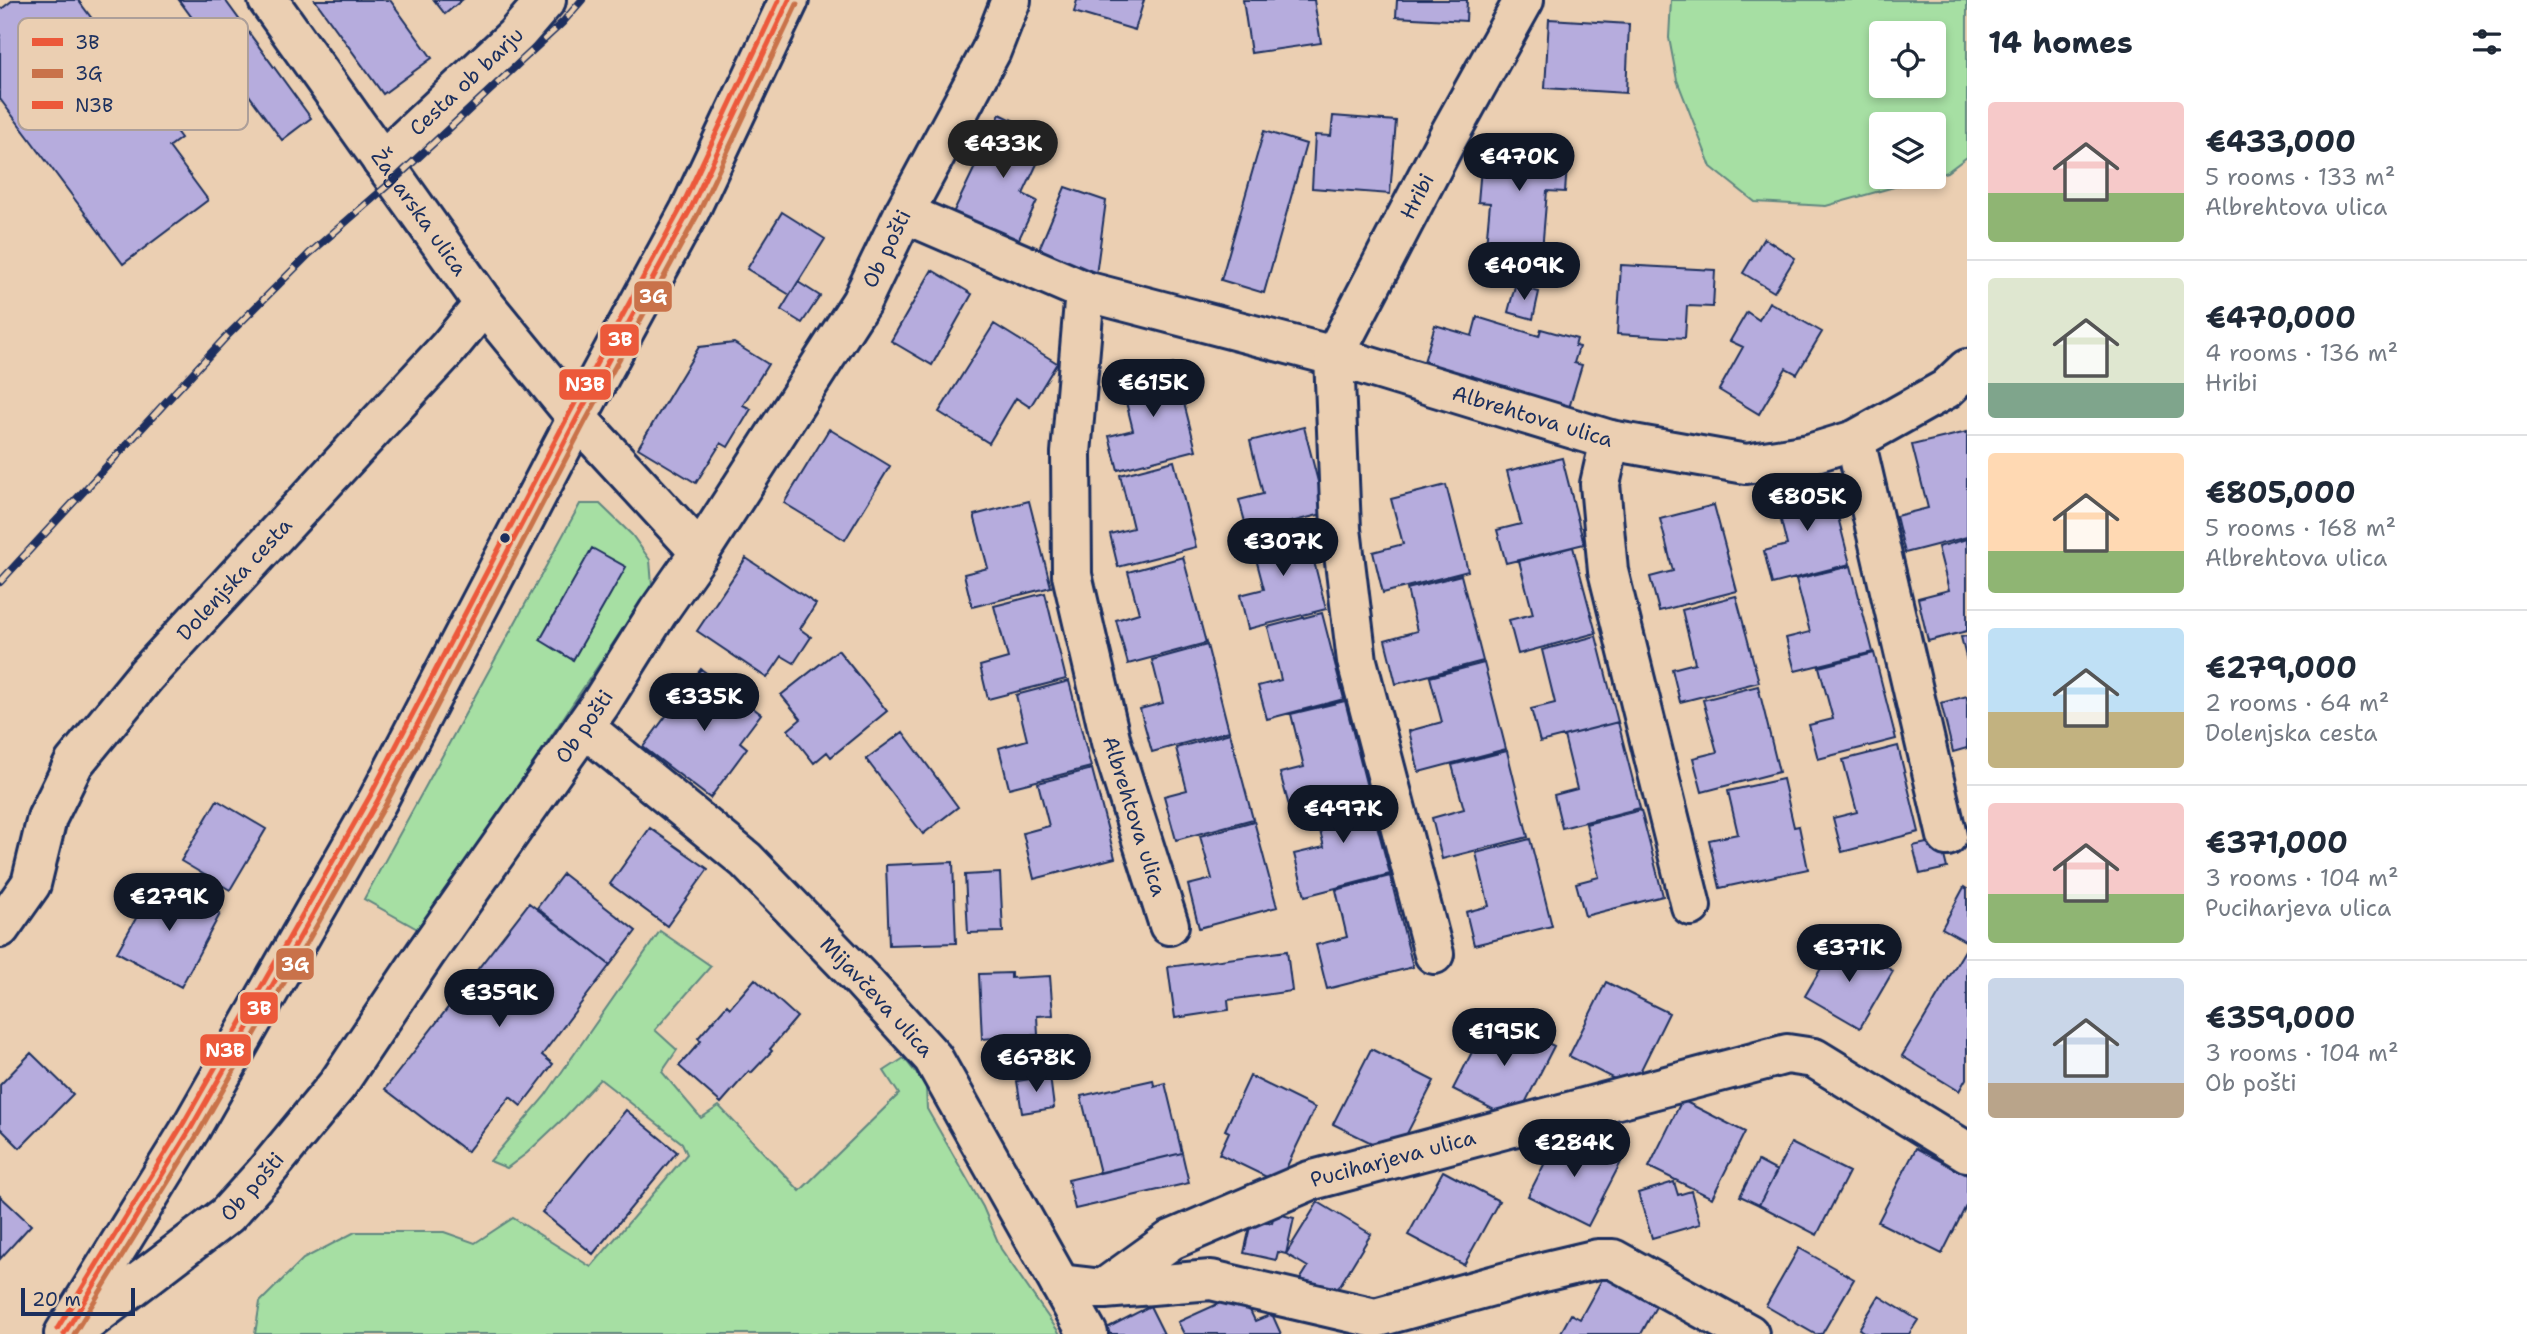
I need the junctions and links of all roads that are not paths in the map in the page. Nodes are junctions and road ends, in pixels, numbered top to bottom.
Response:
1 (268, 0) edge
2 (546, 0) edge
3 (789, 0) edge
4 (1011, 0) edge
5 (1524, 0) edge
6 (383, 161) junction
7 (904, 213) junction
8 (1085, 291) junction
9 (484, 304) junction
10 (1334, 356) junction
11 (1967, 369) edge
12 (577, 418) junction
13 (1610, 440) junction
14 (1855, 440) junction
15 (700, 552) junction
16 (584, 727) junction
17 (1947, 836) dead end
18 (1691, 906) dead end
19 (1169, 925) dead end
20 (0, 928) edge
21 (1434, 954) dead end
22 (1967, 1152) edge
23 (1060, 1284) junction
24 (1103, 1289) junction
25 (64, 1334) edge
26 (71, 1334) edge
27 (1088, 1334) edge
28 (1749, 1334) edge

1 - 6 street, Žagarska ulica
2 - 6 street, Cesta ob barju
3 - 12 street
4 - 7 street, Ob pošti
5 - 10 street, Hribi
6 - 9 street, Žagarska ulica
7 - 8 street, Albrehtova ulica
7 - 15 street, Ob pošti
8 - 10 street, Albrehtova ulica
8 - 19 street, Albrehtova ulica
9 - 12 street, Žagarska ulica
9 - 20 street, Dolenjska cesta
10 - 13 street, Albrehtova ulica
10 - 21 street
11 - 14 street, Albrehtova ulica
12 - 15 street, Žagarska ulica
12 - 25 street
13 - 14 street, Albrehtova ulica
13 - 18 street
14 - 17 street
15 - 16 street, Ob pošti
16 - 23 street, Mijavčeva ulica
16 - 26 street, Ob pošti
22 - 24 street, Puciharjeva ulica
23 - 24 street
23 - 27 street, Mijavčeva ulica
24 - 28 street

